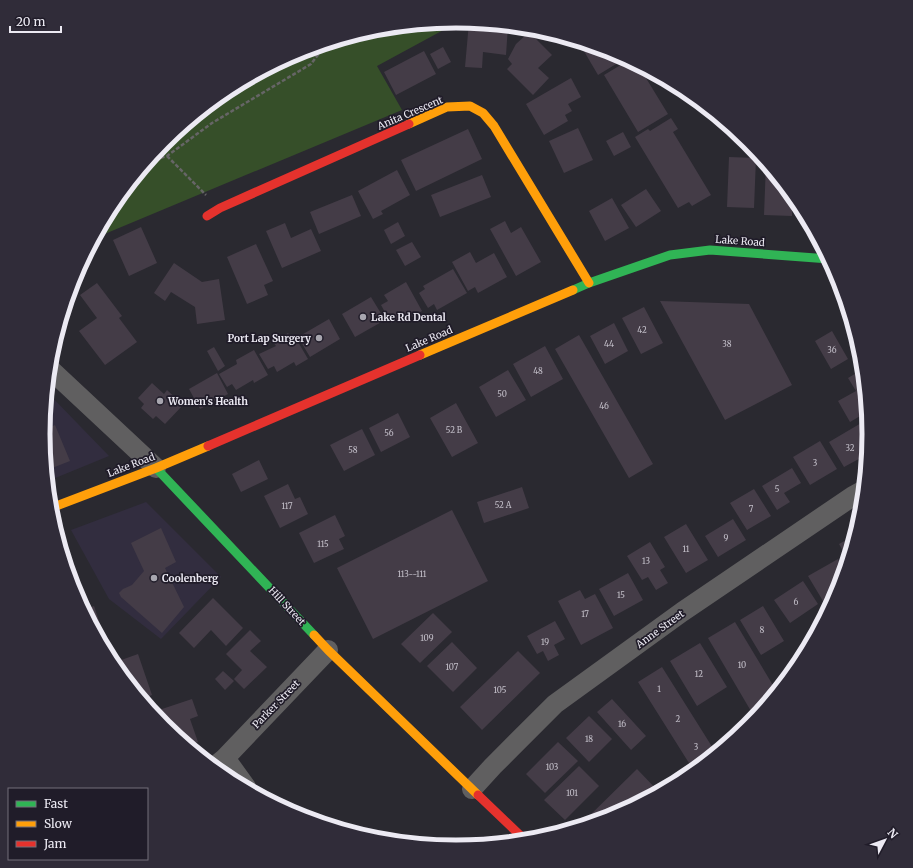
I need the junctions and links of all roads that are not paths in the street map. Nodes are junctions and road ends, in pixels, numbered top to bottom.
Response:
1 (207, 216) dead end
2 (823, 259) edge
3 (589, 283) junction
4 (55, 374) edge
5 (156, 468) junction
6 (858, 493) edge
7 (57, 506) edge
8 (328, 650) junction
9 (220, 762) edge
10 (229, 770) edge
11 (472, 789) junction
12 (520, 835) edge

1 - 3 street, Anita Crescent
2 - 3 street, Lake Road
3 - 5 street, Lake Road
4 - 5 street, Hill Street
5 - 7 street, Lake Road
5 - 8 street, Hill Street
6 - 11 street, Anne Street
8 - 9 street, Parker Street
8 - 11 street, Hill Street
9 - 10 street
11 - 12 street, Hill Street

